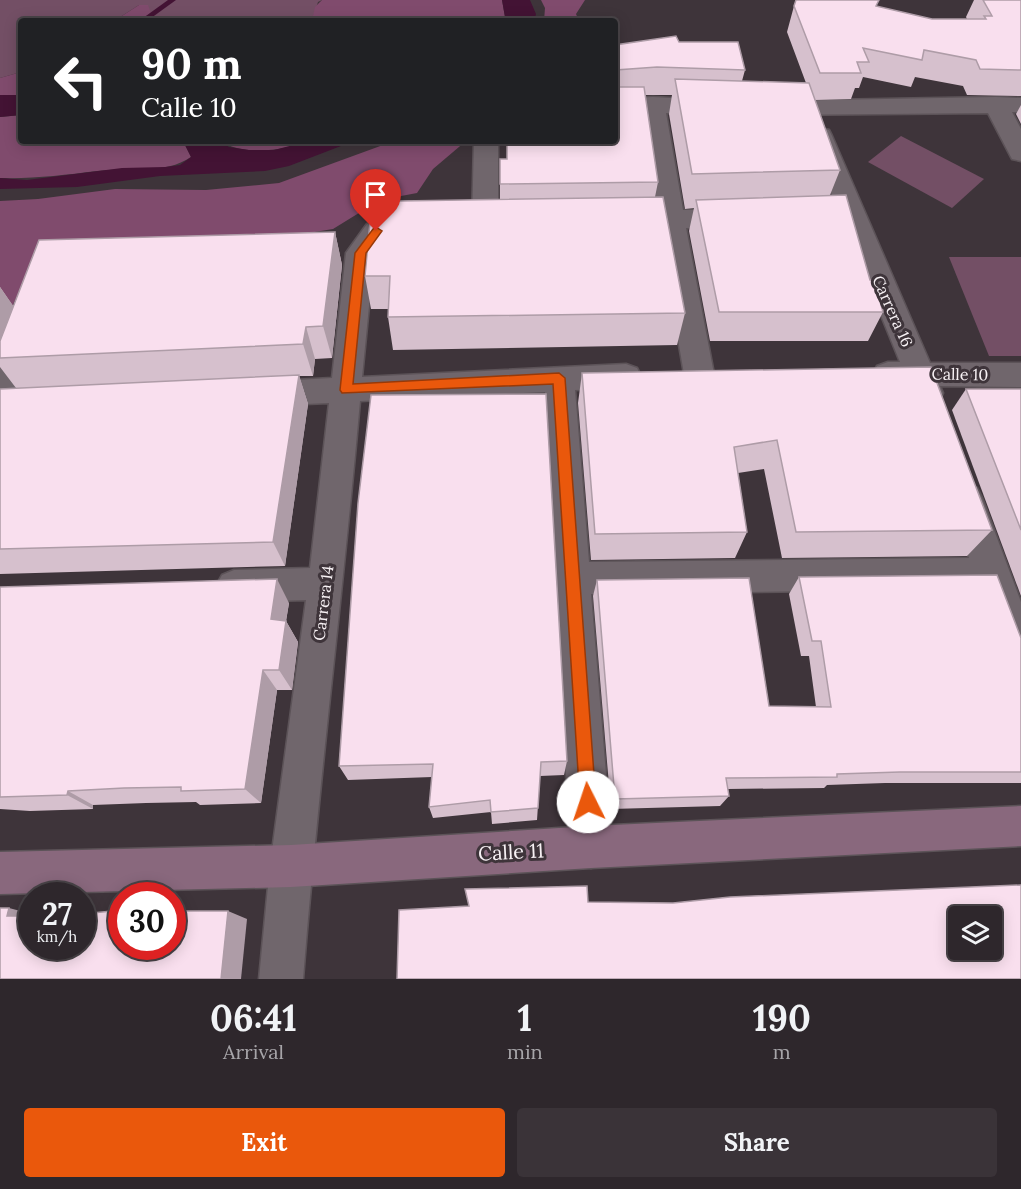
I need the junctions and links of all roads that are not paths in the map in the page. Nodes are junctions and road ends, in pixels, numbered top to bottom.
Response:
1 (653, 104) junction
2 (996, 104) junction
3 (1021, 105) edge
4 (618, 106) edge
5 (809, 109) junction
6 (486, 144) edge
7 (1021, 153) edge
8 (761, 217) edge
9 (671, 220) junction
10 (601, 221) edge
11 (485, 222) edge
12 (427, 224) edge
13 (32, 304) edge
14 (862, 374) edge
15 (921, 374) junction
16 (1021, 375) edge
17 (559, 378) junction
18 (346, 390) junction
19 (227, 395) edge
20 (8, 399) edge
21 (937, 418) edge
22 (956, 473) edge
23 (992, 573) junction
24 (573, 578) junction
25 (326, 584) junction
26 (198, 587) edge
27 (1021, 651) edge
28 (1021, 826) edge
29 (591, 847) junction
30 (291, 866) junction
31 (0, 873) edge
32 (281, 979) edge

1 - 4 street
1 - 5 street
1 - 9 street
2 - 3 street
2 - 5 street
2 - 7 street
5 - 15 street, Carrera 16
6 - 11 street
8 - 9 street
9 - 10 street
9 - 17 street
12 - 18 street, Carrera 14
13 - 20 street
14 - 15 street, Calle 10
15 - 16 street, Calle 10
15 - 21 street, Carrera 16
17 - 18 street
17 - 24 street
18 - 19 street
18 - 25 street, Carrera 14
22 - 23 street
23 - 24 street
23 - 27 street
24 - 29 street
25 - 26 street
25 - 30 street, Carrera 14
28 - 29 street, Calle 11
29 - 30 street, Calle 11
30 - 31 street, Calle 11
30 - 32 street, Carrera 14

